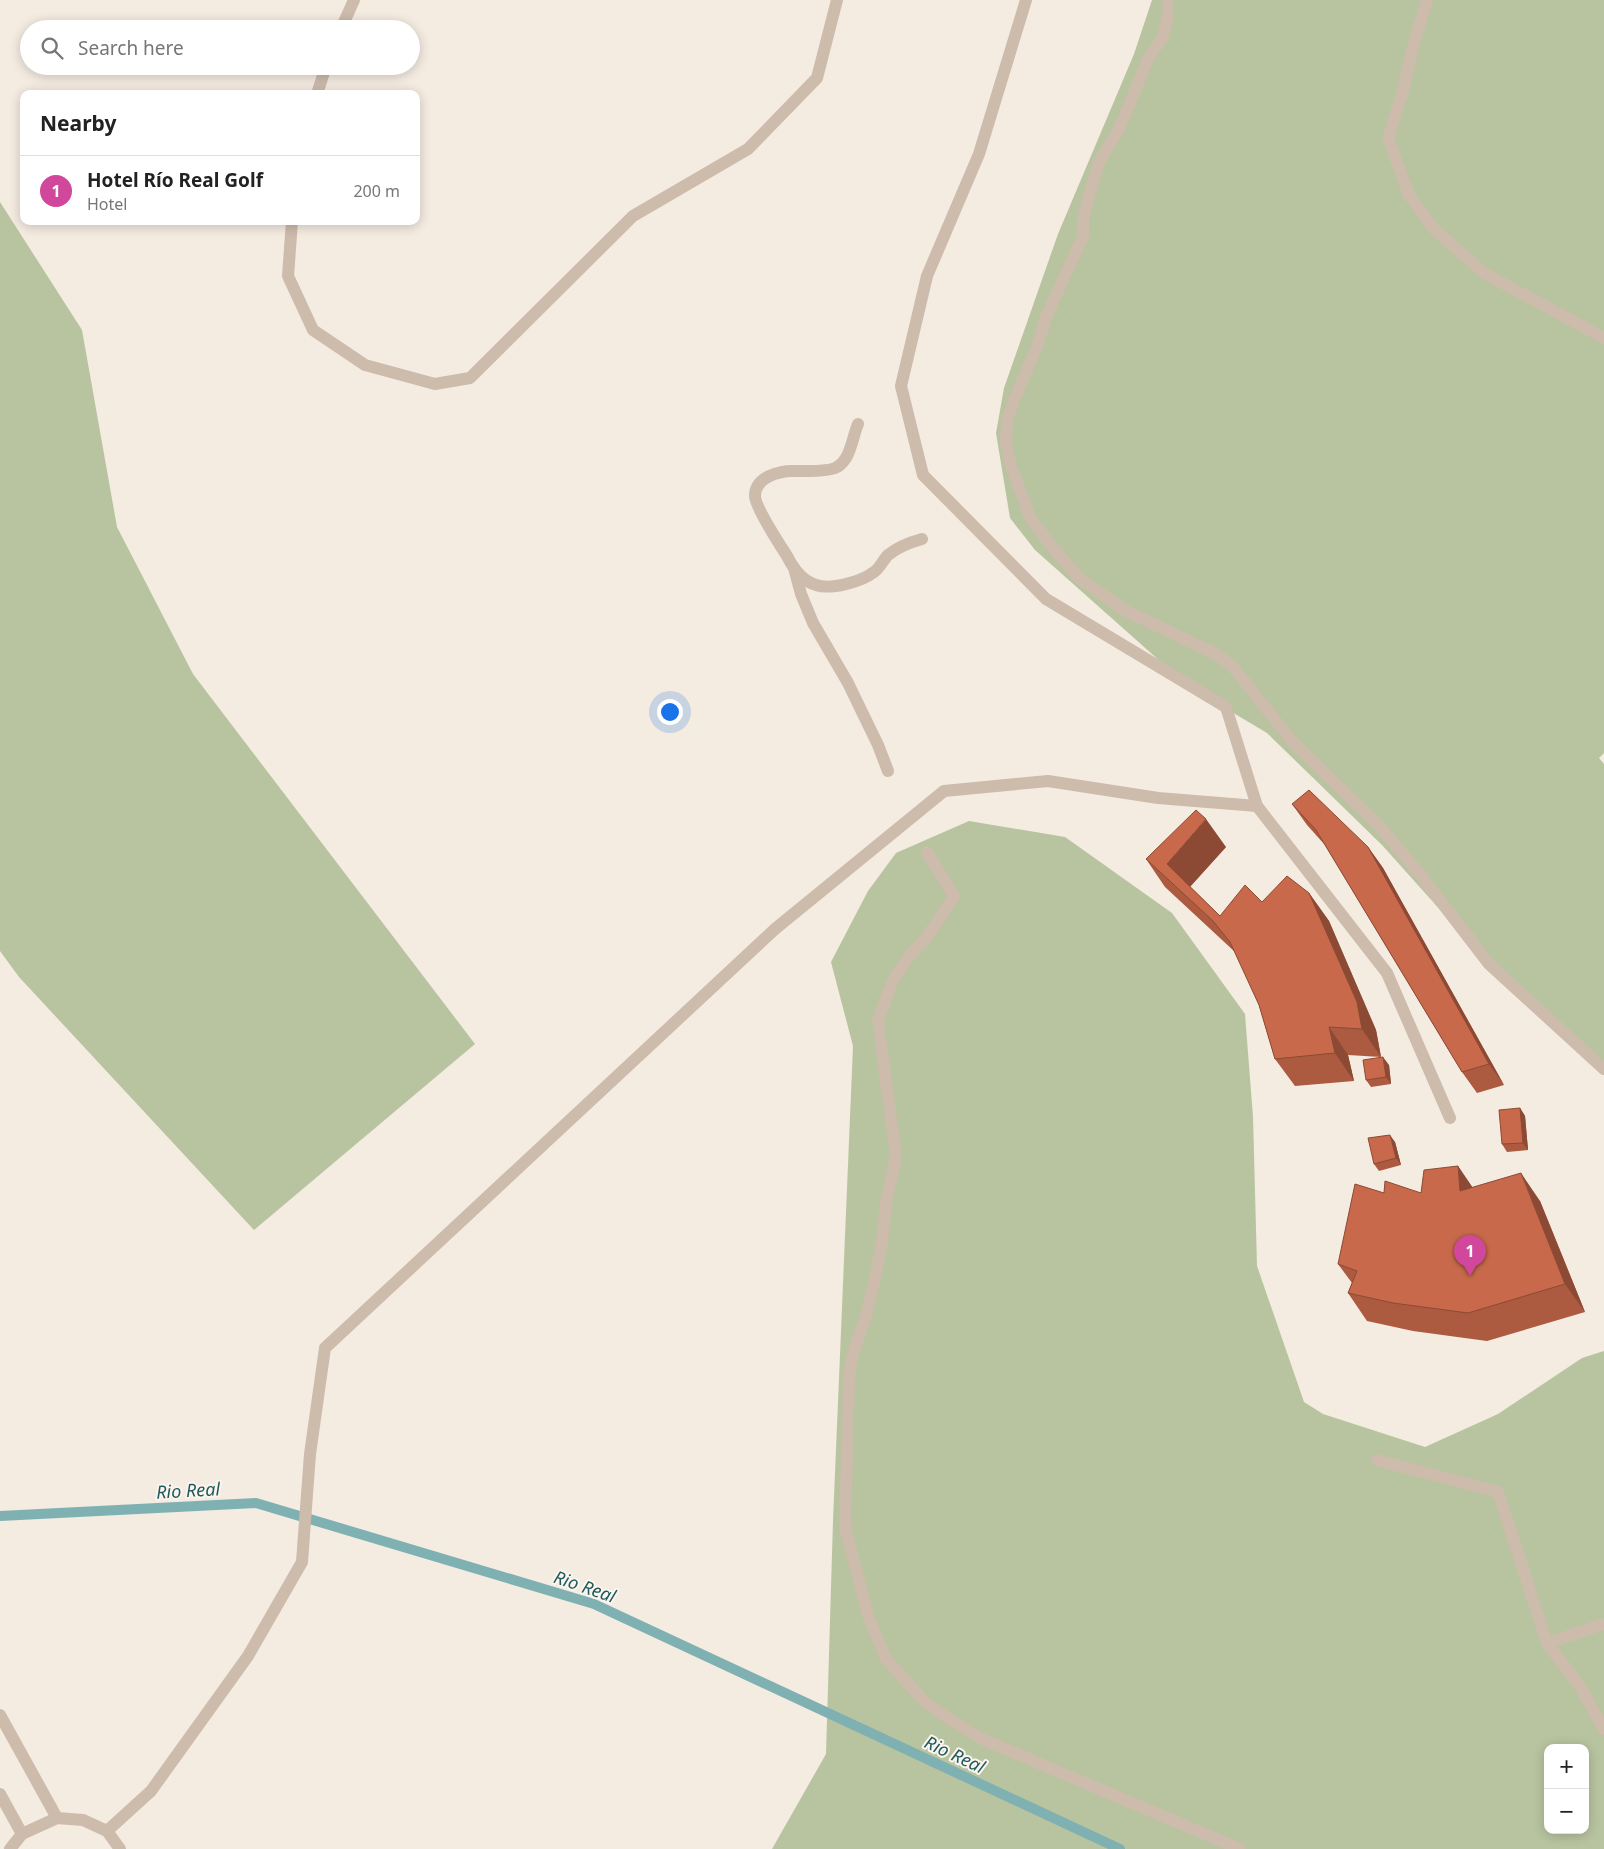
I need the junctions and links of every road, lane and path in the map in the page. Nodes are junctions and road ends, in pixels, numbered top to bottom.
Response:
1 (354, 0) edge
2 (837, 0) edge
3 (1026, 0) edge
4 (1168, 0) edge
5 (1427, 0) edge
6 (344, 20) edge
7 (323, 75) edge
8 (318, 90) edge
9 (292, 225) edge
10 (1604, 338) edge
11 (858, 424) dead end
12 (922, 539) dead end
13 (794, 568) junction
14 (888, 771) dead end
15 (1257, 806) junction
16 (927, 852) dead end
17 (1604, 1069) edge
18 (1450, 1118) dead end
19 (1377, 1460) dead end
20 (1604, 1624) edge
21 (1547, 1643) junction
22 (0, 1715) edge
23 (1604, 1729) edge
24 (0, 1794) edge
25 (57, 1818) junction
26 (107, 1831) junction
27 (22, 1834) junction
28 (10, 1849) edge
29 (120, 1849) edge
30 (1240, 1849) edge

1 - 6 street
2 - 9 street
3 - 15 street
4 - 17 street
5 - 10 street
7 - 8 street
11 - 13 street
12 - 13 street
13 - 14 street
15 - 18 street
15 - 26 street
16 - 30 street
19 - 21 street
20 - 21 street
21 - 23 street
22 - 25 street
24 - 27 street
25 - 26 street
25 - 27 street
26 - 29 street
27 - 28 street

